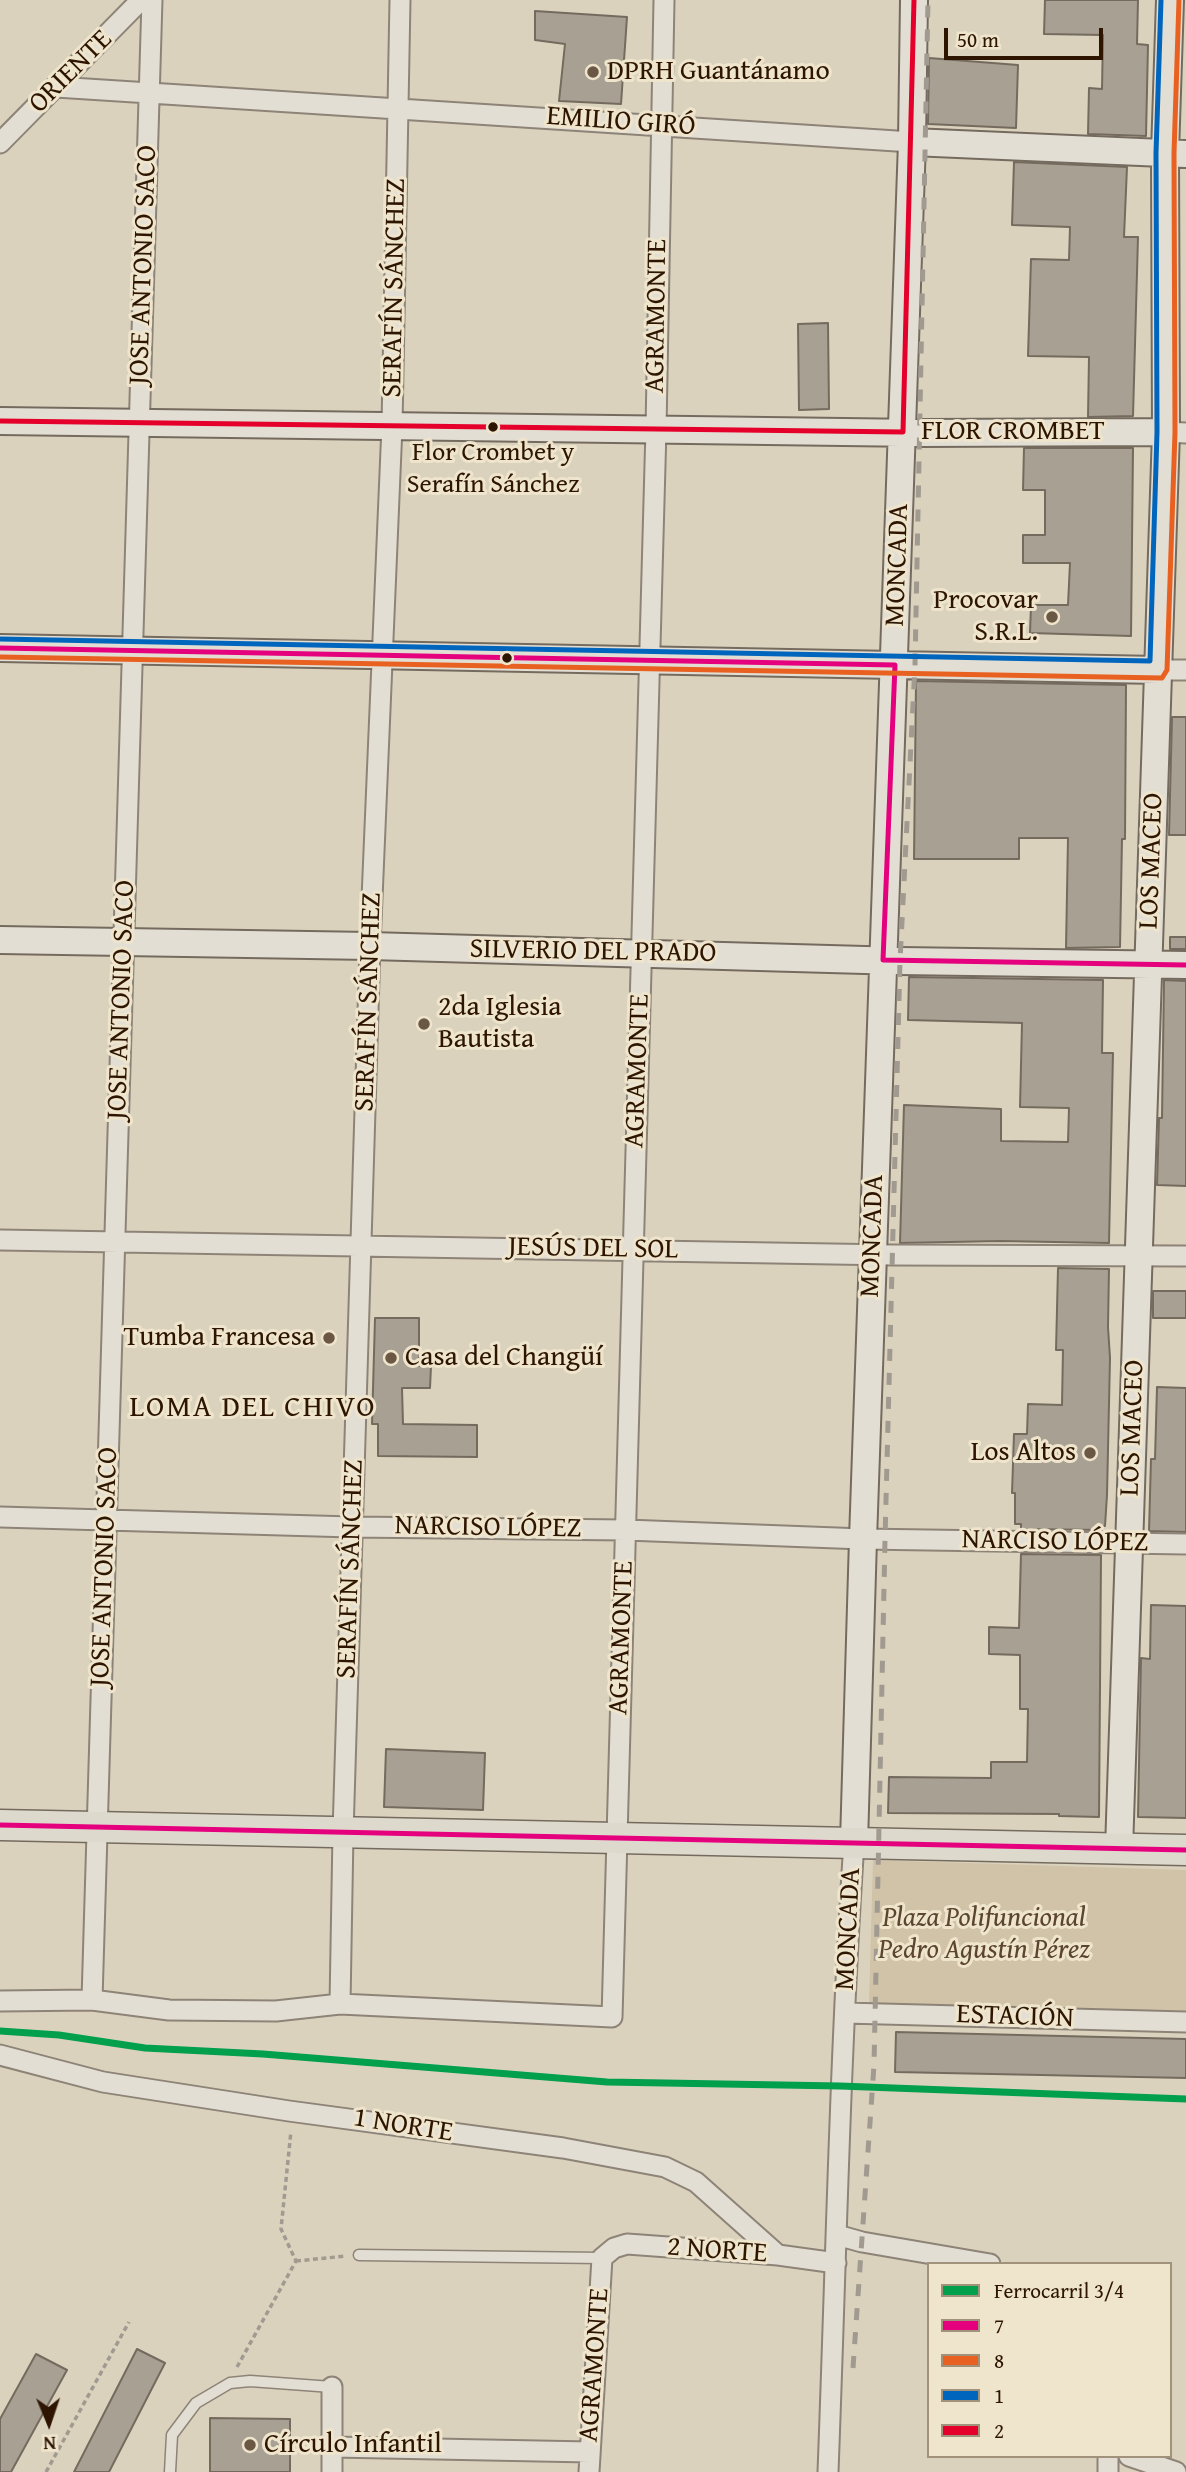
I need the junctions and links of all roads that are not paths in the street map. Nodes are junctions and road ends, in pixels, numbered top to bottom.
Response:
1 (142, 0) edge
2 (152, 0) edge
3 (400, 0) edge
4 (664, 0) edge
5 (914, 0) edge
6 (1170, 0) edge
7 (56, 87) junction
8 (149, 92) junction
9 (399, 108) junction
10 (660, 125) junction
11 (912, 142) junction
12 (0, 143) edge
13 (1175, 154) edge
14 (0, 421) edge
15 (139, 423) junction
16 (392, 426) junction
17 (656, 429) junction
18 (903, 432) junction
19 (1176, 433) edge
20 (0, 648) edge
21 (133, 650) junction
22 (383, 655) junction
23 (649, 660) junction
24 (895, 665) junction
25 (1158, 670) junction
26 (1186, 670) edge
27 (0, 940) edge
28 (124, 943) junction
29 (370, 946) junction
30 (641, 953) junction
31 (883, 960) junction
32 (1149, 964) junction
33 (1186, 965) edge
34 (0, 1240) edge
35 (115, 1242) junction
36 (362, 1246) junction
37 (633, 1249) junction
38 (872, 1254) junction
39 (1139, 1255) junction
40 (1186, 1256) edge
41 (0, 1517) edge
42 (107, 1520) junction
43 (352, 1527) junction
44 (625, 1530) junction
45 (863, 1539) junction
46 (1129, 1543) junction
47 (1186, 1544) edge
48 (0, 1825) edge
49 (99, 1827) junction
50 (343, 1833) junction
51 (617, 1837) junction
52 (854, 1842) junction
53 (1119, 1849) junction
54 (1186, 1850) edge
55 (92, 2000) junction
56 (0, 2001) edge
57 (340, 2004) junction
58 (845, 2013) junction
59 (1186, 2022) edge
60 (0, 2055) edge
61 (838, 2235) junction
62 (359, 2255) road end
63 (778, 2255) junction
64 (602, 2258) junction
65 (977, 2262) edge
66 (836, 2263) junction
67 (332, 2387) joint
68 (333, 2447) junction
69 (1135, 2458) edge
70 (590, 2462) edge
71 (170, 2472) edge
72 (332, 2472) edge
73 (828, 2472) edge
74 (1176, 2472) edge

1 - 7 street, ORIENTE
2 - 8 street, JOSE ANTONIO SACO
3 - 9 street, SERAFÍN SÁNCHEZ
4 - 10 street, AGRAMONTE
5 - 11 main road, MONCADA
6 - 13 main road, LOS MACEO
7 - 8 street, EMILIO GIRÓ
7 - 12 street, ORIENTE
8 - 9 street, EMILIO GIRÓ
8 - 15 street, JOSE ANTONIO SACO
9 - 10 street, EMILIO GIRÓ
9 - 16 street, SERAFÍN SÁNCHEZ
10 - 11 street, EMILIO GIRÓ
10 - 17 street, AGRAMONTE
11 - 13 main road, EMILIO GIRÓ
11 - 18 main road, MONCADA
13 - 19 main road, LOS MACEO
14 - 15 main road, FLOR CROMBET
15 - 16 main road, FLOR CROMBET
15 - 21 street, JOSE ANTONIO SACO
16 - 17 main road, FLOR CROMBET
16 - 22 street, SERAFÍN SÁNCHEZ
17 - 18 main road, FLOR CROMBET
17 - 23 street, AGRAMONTE
18 - 19 main road, FLOR CROMBET
18 - 24 main road, MONCADA
19 - 25 main road, LOS MACEO
20 - 21 main road
21 - 22 main road
21 - 28 street, JOSE ANTONIO SACO
22 - 23 main road
22 - 29 street, SERAFÍN SÁNCHEZ
23 - 24 main road
23 - 30 street, AGRAMONTE
24 - 25 main road
24 - 31 main road, MONCADA
25 - 26 street
25 - 32 main road, LOS MACEO
27 - 28 main road, SILVERIO DEL PRADO
28 - 29 main road, SILVERIO DEL PRADO
28 - 35 street, JOSE ANTONIO SACO
29 - 30 main road, SILVERIO DEL PRADO
29 - 36 street, SERAFÍN SÁNCHEZ
30 - 31 main road, SILVERIO DEL PRADO
30 - 37 street, AGRAMONTE
31 - 32 main road, SILVERIO DEL PRADO
31 - 38 main road, MONCADA
32 - 33 main road, SILVERIO DEL PRADO
32 - 39 main road, LOS MACEO
34 - 35 street, JESÚS DEL SOL
35 - 36 street, JESÚS DEL SOL
35 - 42 street, JOSE ANTONIO SACO
36 - 37 street, JESÚS DEL SOL
36 - 43 street, SERAFÍN SÁNCHEZ
37 - 38 street, JESÚS DEL SOL
37 - 44 street, AGRAMONTE
38 - 39 street, JESÚS DEL SOL
38 - 45 main road, MONCADA
39 - 40 street, JESÚS DEL SOL
39 - 46 main road, LOS MACEO
41 - 42 street, NARCISO LÓPEZ
42 - 43 street, NARCISO LÓPEZ
42 - 49 street, JOSE ANTONIO SACO
43 - 44 street, NARCISO LÓPEZ
43 - 50 street, SERAFÍN SÁNCHEZ
44 - 45 street, NARCISO LÓPEZ
44 - 51 street, AGRAMONTE
45 - 46 street, NARCISO LÓPEZ
45 - 52 main road, MONCADA
46 - 47 street, NARCISO LÓPEZ
46 - 53 main road, LOS MACEO
48 - 49 main road
49 - 50 main road
49 - 55 street, JOSE ANTONIO SACO
50 - 51 main road
50 - 57 street, SERAFÍN SÁNCHEZ
51 - 52 main road
51 - 57 street, AGRAMONTE
52 - 53 main road
52 - 58 street, MONCADA
53 - 54 main road
55 - 56 street
55 - 57 street
58 - 59 street, ESTACIÓN
58 - 61 street, MONCADA
60 - 63 street, 1 NORTE
61 - 65 street
61 - 66 street, MONCADA
62 - 64 lane
63 - 64 street, 2 NORTE
63 - 66 street, 2 NORTE
64 - 70 street, AGRAMONTE
66 - 73 street, MONCADA
67 - 68 street
67 - 71 lane
68 - 70 street
68 - 72 street
69 - 74 street

